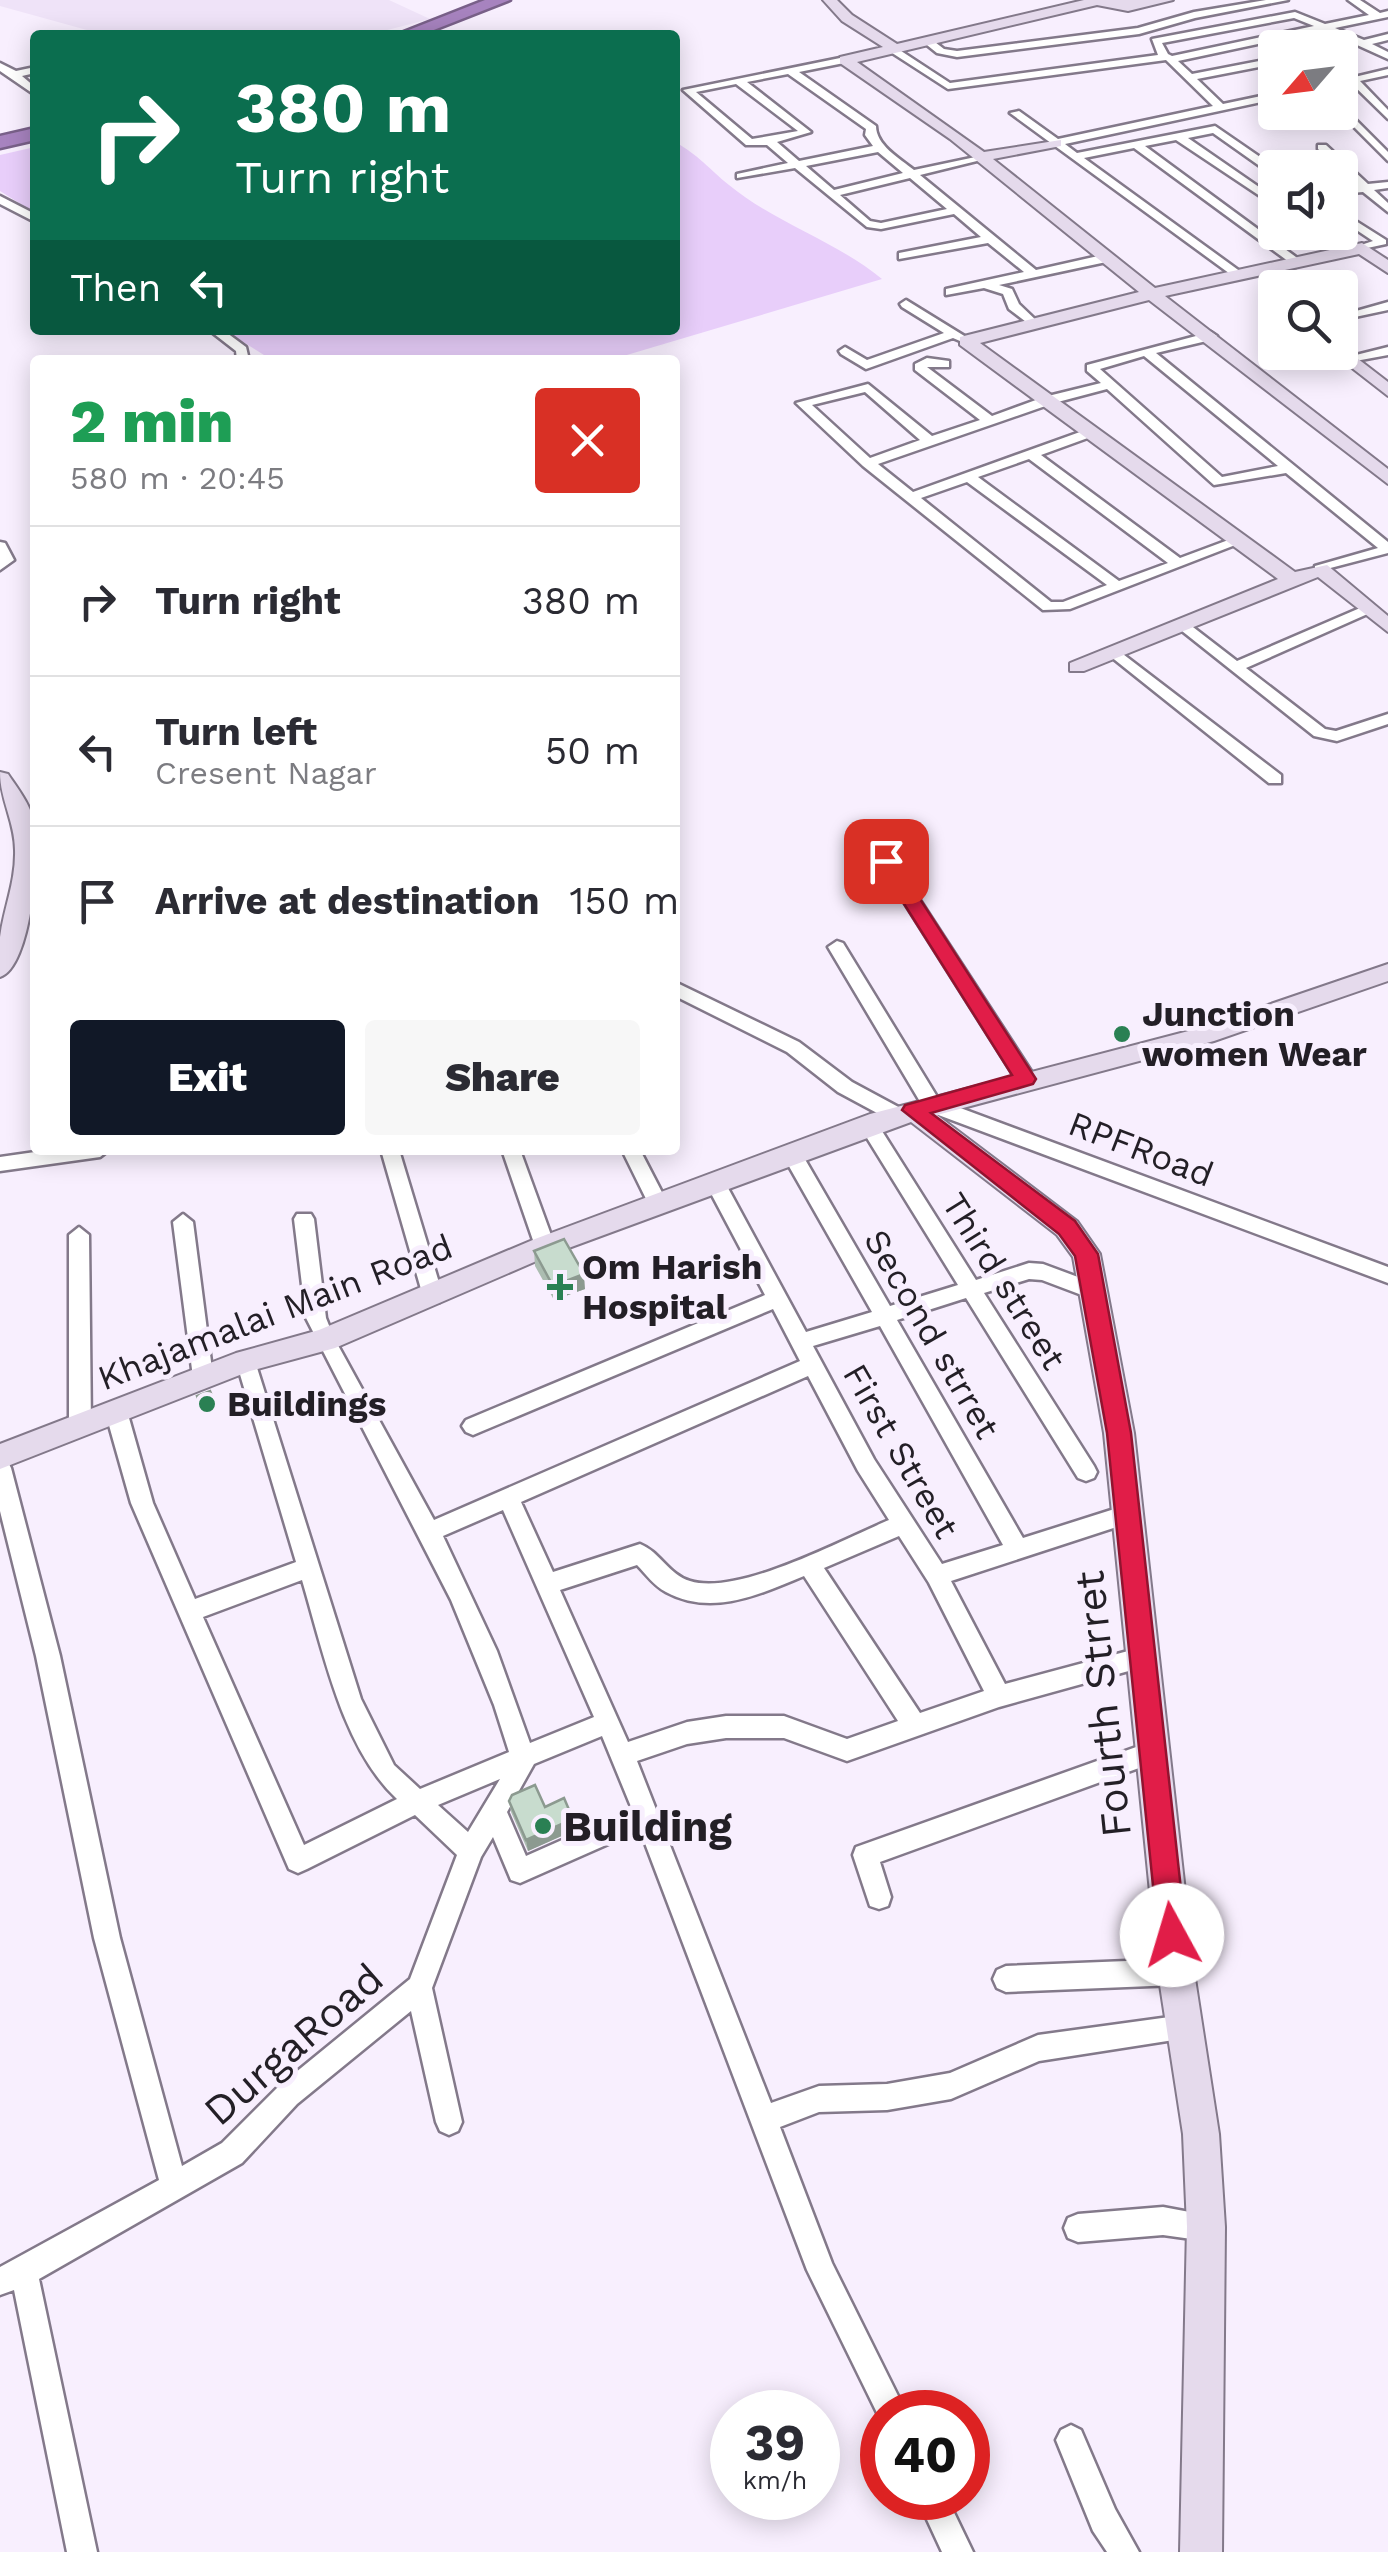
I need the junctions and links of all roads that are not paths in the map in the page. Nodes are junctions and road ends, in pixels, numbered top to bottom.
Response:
1 (500, 0) edge
2 (518, 0) edge
3 (830, 0) edge
4 (1166, 0) edge
5 (1277, 0) edge
6 (1353, 0) edge
7 (1297, 15) junction
8 (1383, 15) edge
9 (1325, 27) junction
10 (419, 30) edge
11 (437, 30) edge
12 (1388, 38) edge
13 (926, 41) junction
14 (1362, 43) junction
15 (1358, 44) edge
16 (892, 48) junction
17 (1388, 56) edge
18 (1168, 58) junction
19 (845, 60) junction
20 (1258, 64) edge
21 (0, 66) edge
22 (792, 70) junction
23 (30, 71) edge
24 (1388, 72) edge
25 (14, 74) junction
26 (1190, 78) junction
27 (1358, 78) edge
28 (739, 81) junction
29 (1358, 84) edge
30 (30, 88) edge
31 (688, 90) junction
32 (680, 91) edge
33 (1258, 100) edge
34 (1221, 108) junction
35 (1015, 113) dead end
36 (1388, 116) edge
37 (1172, 119) junction
38 (1358, 127) edge
39 (30, 133) edge
40 (1195, 133) junction
41 (1178, 136) junction
42 (0, 139) edge
43 (769, 140) junction
44 (756, 143) junction
45 (1056, 143) junction
46 (1136, 144) junction
47 (1322, 147) dead end
48 (880, 148) junction
49 (726, 149) dead end
50 (1077, 156) dead end
51 (981, 158) junction
52 (1388, 158) edge
53 (1258, 160) edge
54 (798, 166) junction
55 (742, 176) dead end
56 (912, 176) junction
57 (1388, 185) edge
58 (1367, 187) junction
59 (1358, 188) edge
60 (1258, 191) edge
61 (832, 194) junction
62 (0, 199) edge
63 (1388, 209) edge
64 (954, 210) junction
65 (30, 216) edge
66 (1358, 225) edge
67 (936, 230) dead end
68 (988, 239) junction
69 (1385, 241) edge
70 (954, 246) junction
71 (1358, 248) edge
72 (1349, 250) edge
73 (1355, 250) edge
74 (903, 256) dead end
75 (1107, 258) junction
76 (1296, 263) junction
77 (1388, 268) edge
78 (1032, 273) junction
79 (1250, 277) junction
80 (985, 285) junction
81 (950, 292) dead end
82 (1152, 294) junction
83 (906, 304) dead end
84 (1388, 306) edge
85 (1358, 313) edge
86 (1034, 324) junction
87 (222, 335) edge
88 (1211, 336) junction
89 (959, 337) junction
90 (846, 351) dead end
91 (1146, 351) junction
92 (1388, 351) edge
93 (1358, 353) edge
94 (242, 355) edge
95 (945, 364) dead end
96 (1358, 365) edge
97 (1109, 385) junction
98 (1388, 391) edge
99 (1050, 400) junction
100 (990, 420) junction
101 (1091, 432) junction
102 (930, 442) junction
103 (1030, 453) junction
104 (868, 463) junction
105 (1289, 468) junction
106 (968, 476) junction
107 (1388, 478) edge
108 (912, 497) junction
109 (1236, 542) junction
110 (0, 546) edge
111 (1179, 564) junction
112 (0, 566) edge
113 (1320, 569) junction
114 (1293, 580) junction
115 (1118, 587) junction
116 (1368, 608) junction
117 (1388, 626) edge
118 (1184, 627) junction
119 (1116, 653) junction
120 (1077, 667) dead end
121 (1235, 667) junction
122 (1388, 719) edge
123 (0, 759) edge
124 (0, 779) edge
125 (1275, 779) dead end
126 (18, 799) junction
127 (886, 861) dead end
128 (837, 946) dead end
129 (0, 969) edge
130 (1388, 972) edge
131 (680, 990) edge
132 (1026, 1079) junction
133 (914, 1110) junction
134 (868, 1125) junction
135 (792, 1154) junction
136 (64, 1155) edge
137 (391, 1155) edge
138 (513, 1155) edge
139 (634, 1155) edge
140 (0, 1164) edge
141 (715, 1182) junction
142 (658, 1204) junction
143 (304, 1220) dead end
144 (183, 1222) dead end
145 (79, 1235) dead end
146 (545, 1246) junction
147 (1388, 1276) edge
148 (970, 1286) junction
149 (1095, 1292) junction
150 (433, 1296) junction
151 (779, 1298) junction
152 (884, 1314) junction
153 (325, 1340) junction
154 (801, 1342) junction
155 (246, 1361) junction
156 (813, 1365) junction
157 (202, 1377) junction
158 (116, 1412) junction
159 (473, 1426) dead end
160 (80, 1427) junction
161 (0, 1458) edge
162 (0, 1468) edge
163 (1086, 1472) dead end
164 (510, 1500) junction
165 (1127, 1514) junction
166 (905, 1523) junction
167 (430, 1532) junction
168 (1016, 1546) junction
169 (809, 1564) junction
170 (307, 1568) junction
171 (937, 1576) junction
172 (547, 1584) junction
173 (188, 1612) junction
174 (1143, 1657) junction
175 (999, 1696) junction
176 (608, 1722) junction
177 (914, 1725) junction
178 (1152, 1752) junction
179 (622, 1755) junction
180 (524, 1760) junction
181 (416, 1802) junction
182 (494, 1810) junction
183 (646, 1815) junction
184 (471, 1851) junction
185 (878, 1898) dead end
186 (1176, 1972) junction
187 (1006, 1979) dead end
188 (419, 1988) junction
189 (1184, 2028) junction
190 (762, 2120) junction
191 (449, 2122) dead end
192 (174, 2186) junction
193 (1206, 2227) junction
194 (1078, 2228) dead end
195 (12, 2276) edge
196 (879, 2390) edge
197 (1071, 2440) dead end
198 (943, 2520) edge
199 (82, 2552) edge
200 (958, 2552) edge
201 (1124, 2552) edge
202 (1202, 2552) edge

1 - 10 highway
2 - 11 highway
3 - 16 street
4 - 13 street
5 - 7 street
5 - 13 street
6 - 8 street
7 - 9 street
7 - 18 street
8 - 9 street
9 - 14 street
9 - 18 street
12 - 14 street
13 - 16 street
14 - 15 street
14 - 17 street
16 - 18 street
16 - 19 street
18 - 26 street
19 - 22 street
19 - 51 street
20 - 26 street
21 - 25 street
22 - 28 street
22 - 48 street
23 - 25 street
24 - 27 street
25 - 30 street
26 - 34 street
28 - 31 street
28 - 43 street
29 - 36 street
31 - 32 street
31 - 44 street
33 - 34 street
34 - 37 street
35 - 45 street
37 - 40 street
37 - 45 street
38 - 52 street
39 - 42 highway
40 - 41 street
40 - 53 street
41 - 46 street
41 - 60 street
43 - 44 street
43 - 54 street
44 - 49 street
45 - 51 street
45 - 79 street
46 - 50 street
46 - 76 street
47 - 58 street
48 - 54 street
48 - 56 street
51 - 56 street
51 - 75 street
54 - 55 street
54 - 61 street
56 - 61 street
56 - 64 street
57 - 58 street
58 - 59 street
58 - 63 street
61 - 64 street
62 - 65 street
64 - 68 street
66 - 69 street
67 - 70 street
68 - 70 street
68 - 78 street
69 - 71 street
70 - 74 street
72 - 76 street
73 - 77 street
75 - 78 street
75 - 82 street
76 - 79 street
78 - 80 street
79 - 82 street
80 - 81 street
80 - 86 street
82 - 86 street
82 - 88 street
83 - 89 street
84 - 85 street
86 - 89 street
87 - 94 street
88 - 91 street
88 - 107 street
89 - 90 street
89 - 99 street
91 - 97 street
91 - 105 street
92 - 93 street
95 - 100 street
96 - 98 street
97 - 99 street
97 - 105 street
99 - 100 street
99 - 101 street
100 - 102 street
101 - 103 street
101 - 109 street
102 - 104 street
102 - 104 street
103 - 106 street
103 - 111 street
104 - 108 street
105 - 113 street
106 - 108 street
106 - 115 street
108 - 115 street
109 - 111 street
109 - 114 street
110 - 112 street
111 - 115 street
113 - 114 street
113 - 116 street
114 - 118 street
116 - 117 street
116 - 121 street
118 - 119 street
118 - 121 street
119 - 120 street
119 - 125 street
121 - 122 street
123 - 126 street
124 - 126 street
126 - 129 street
127 - 132 street
128 - 133 street
130 - 132 street, Khajamalai Main Road
131 - 133 street, RPFRoad
132 - 133 street, Khajamalai Main Road
133 - 134 street, Khajamalai Main Road
133 - 147 street, RPFRoad
133 - 149 street, Fourth Strret
134 - 135 street, Khajamalai Main Road
134 - 148 street, Third street
135 - 141 street, Khajamalai Main Road
135 - 152 street, Second strret
136 - 140 street
137 - 150 street
138 - 146 street
139 - 142 street
141 - 142 street, Khajamalai Main Road
141 - 151 street, First Street
142 - 146 street, Khajamalai Main Road
143 - 153 street
144 - 157 street
145 - 160 street
146 - 150 street, Khajamalai Main Road
148 - 149 street
148 - 152 street
148 - 163 street, Third street
149 - 165 street, Fourth Strret
150 - 153 street, Khajamalai Main Road
151 - 154 street, First Street
151 - 159 street
152 - 154 street
152 - 168 street, Second strret
153 - 155 street, Khajamalai Main Road
153 - 167 street
154 - 156 street, First Street
155 - 157 street, Khajamalai Main Road
155 - 170 street
156 - 164 street
156 - 166 street, First Street
157 - 158 street, Khajamalai Main Road
158 - 160 street, Khajamalai Main Road
158 - 173 street
160 - 161 street, Khajamalai Main Road
162 - 192 street
164 - 167 street
164 - 172 street
165 - 168 street, First Street
165 - 174 street, Fourth Strret
166 - 169 street
166 - 171 street, First Street
167 - 180 street
168 - 171 street, First Street
169 - 172 street
169 - 177 street
170 - 173 street
170 - 181 street
171 - 175 street
172 - 176 street
173 - 181 street
174 - 175 street
174 - 178 street, Fourth Strret
175 - 177 street
176 - 179 street
176 - 180 street
177 - 179 street
178 - 185 street
178 - 186 street, Fourth Strret
179 - 183 street
180 - 181 street
180 - 182 street, DurgaRoad
181 - 184 street
182 - 183 street
182 - 184 street, DurgaRoad
183 - 190 street
184 - 188 street, DurgaRoad
186 - 187 street
186 - 189 street, Fourth Strret
188 - 191 street
188 - 192 street, DurgaRoad
189 - 190 street
189 - 193 street, Fourth Strret
190 - 196 street
192 - 195 street, DurgaRoad
193 - 194 street
193 - 202 street, Fourth Strret
195 - 199 street
197 - 201 street
198 - 200 street

